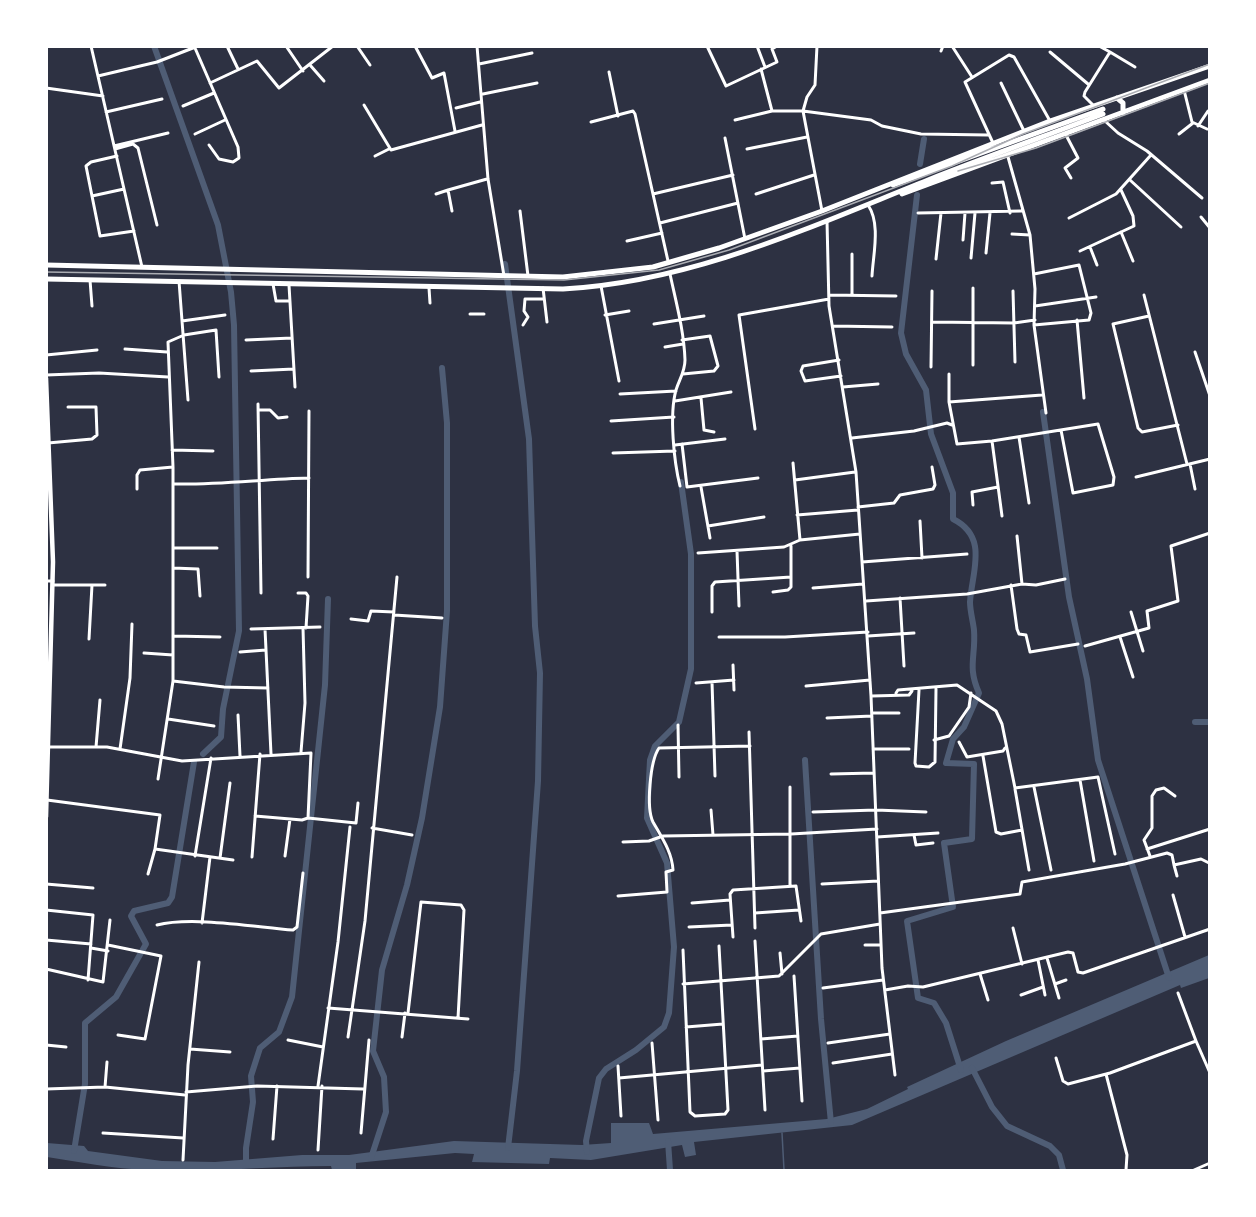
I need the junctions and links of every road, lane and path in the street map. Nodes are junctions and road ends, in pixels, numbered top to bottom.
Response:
1 (91, 46) edge
2 (227, 46) edge
3 (286, 46) edge
4 (333, 46) edge
5 (357, 46) edge
6 (415, 46) edge
7 (477, 46) edge
8 (707, 46) edge
9 (757, 46) edge
10 (777, 46) edge
11 (952, 46) edge
12 (1099, 46) edge
13 (196, 47) edge
14 (818, 47) edge
15 (1050, 52) dead end
16 (1110, 52) junction
17 (532, 53) dead end
18 (479, 64) junction
19 (310, 65) junction
20 (370, 65) dead end
21 (1209, 66) edge
22 (1135, 67) dead end
23 (763, 68) junction
24 (238, 69) junction
25 (303, 71) junction
26 (609, 72) dead end
27 (98, 76) junction
28 (972, 77) junction
29 (1209, 80) edge
30 (324, 81) dead end
31 (537, 82) dead end
32 (210, 83) junction
33 (1001, 83) dead end
34 (1088, 84) junction
35 (46, 88) edge
36 (1184, 90) junction
37 (214, 93) junction
38 (482, 94) junction
39 (103, 96) junction
40 (1117, 98) junction
41 (162, 99) dead end
42 (480, 102) junction
43 (364, 105) dead end
44 (183, 106) dead end
45 (1094, 107) junction
46 (456, 108) dead end
47 (772, 111) junction
48 (803, 111) junction
49 (1208, 111) edge
50 (106, 112) junction
51 (1123, 114) junction
52 (1104, 115) junction
53 (618, 116) junction
54 (225, 120) junction
55 (735, 120) dead end
56 (1050, 121) junction
57 (591, 122) dead end
58 (1193, 123) junction
59 (482, 125) junction
60 (1198, 126) junction
61 (1206, 129) dead end
62 (455, 131) junction
63 (1024, 131) junction
64 (168, 133) dead end
65 (195, 134) dead end
66 (1179, 134) dead end
67 (988, 135) junction
68 (1066, 135) junction
69 (807, 137) junction
70 (725, 138) dead end
71 (993, 143) junction
72 (209, 145) dead end
73 (115, 148) junction
74 (389, 149) junction
75 (747, 149) dead end
76 (1151, 155) junction
77 (117, 156) junction
78 (375, 156) dead end
79 (1008, 157) junction
80 (733, 175) junction
81 (814, 175) junction
82 (1071, 178) dead end
83 (488, 179) junction
84 (1130, 180) junction
85 (992, 183) dead end
86 (124, 189) junction
87 (448, 190) junction
88 (1121, 190) junction
89 (436, 194) dead end
90 (653, 194) junction
91 (756, 194) dead end
92 (866, 194) junction
93 (92, 196) junction
94 (1202, 198) dead end
95 (738, 203) junction
96 (870, 205) junction
97 (452, 210) dead end
98 (520, 211) dead end
99 (822, 211) junction
100 (1022, 211) junction
101 (918, 213) dead end
102 (941, 213) junction
103 (965, 213) junction
104 (975, 213) junction
105 (990, 213) junction
106 (1010, 213) junction
107 (1201, 217) dead end
108 (1069, 218) dead end
109 (828, 221) junction
110 (660, 223) junction
111 (157, 225) dead end
112 (1181, 226) dead end
113 (1209, 228) edge
114 (134, 231) junction
115 (1121, 232) junction
116 (662, 233) junction
117 (1012, 234) dead end
118 (1030, 235) junction
119 (745, 239) junction
120 (963, 240) dead end
121 (627, 241) dead end
122 (1090, 247) junction
123 (1080, 251) dead end
124 (986, 253) dead end
125 (852, 254) dead end
126 (971, 258) dead end
127 (936, 259) dead end
128 (1133, 261) dead end
129 (669, 263) junction
130 (1097, 265) dead end
131 (46, 266) edge
132 (142, 268) junction
133 (418, 274) junction
134 (670, 274) junction
135 (1034, 274) junction
136 (600, 275) junction
137 (506, 276) junction
138 (528, 276) junction
139 (872, 276) dead end
140 (46, 279) edge
141 (90, 280) junction
142 (179, 281) junction
143 (273, 283) junction
144 (289, 283) junction
145 (418, 286) junction
146 (429, 286) junction
147 (601, 286) junction
148 (543, 288) junction
149 (973, 288) dead end
150 (932, 291) dead end
151 (1013, 291) dead end
152 (852, 295) junction
153 (1144, 295) dead end
154 (897, 296) dead end
155 (829, 297) junction
156 (1096, 297) dead end
157 (544, 298) junction
158 (1089, 298) junction
159 (290, 301) junction
160 (430, 303) dead end
161 (92, 306) dead end
162 (1035, 306) junction
163 (629, 311) dead end
164 (470, 314) dead end
165 (484, 314) dead end
166 (225, 315) dead end
167 (605, 315) junction
168 (704, 316) dead end
169 (1149, 316) junction
170 (680, 320) junction
171 (1035, 320) junction
172 (1077, 320) junction
173 (182, 321) junction
174 (547, 322) dead end
175 (932, 322) junction
176 (973, 323) junction
177 (1014, 323) junction
178 (654, 324) dead end
179 (523, 325) dead end
180 (1034, 325) junction
181 (833, 326) junction
182 (892, 327) dead end
183 (184, 335) junction
184 (292, 338) junction
185 (246, 340) dead end
186 (682, 342) junction
187 (665, 347) dead end
188 (125, 349) dead end
189 (97, 350) dead end
190 (167, 352) junction
191 (1195, 352) dead end
192 (46, 355) edge
193 (839, 360) junction
194 (1015, 362) dead end
195 (973, 365) dead end
196 (931, 367) dead end
197 (294, 369) junction
198 (251, 371) dead end
199 (683, 374) junction
200 (950, 374) dead end
201 (841, 376) junction
202 (46, 377) edge
203 (168, 377) junction
204 (219, 377) dead end
205 (619, 381) dead end
206 (878, 384) dead end
207 (295, 387) dead end
208 (843, 387) junction
209 (676, 391) junction
210 (731, 392) dead end
211 (620, 394) dead end
212 (1042, 395) junction
213 (1209, 396) edge
214 (701, 398) junction
215 (1084, 398) dead end
216 (188, 400) dead end
217 (675, 401) junction
218 (950, 402) junction
219 (258, 404) dead end
220 (68, 407) dead end
221 (258, 410) junction
222 (309, 411) dead end
223 (1046, 413) dead end
224 (287, 417) dead end
225 (674, 417) junction
226 (611, 421) dead end
227 (952, 425) junction
228 (1178, 426) junction
229 (755, 429) dead end
230 (1061, 430) junction
231 (714, 432) dead end
232 (1019, 436) junction
233 (852, 438) junction
234 (725, 439) dead end
235 (992, 441) junction
236 (49, 443) edge
237 (682, 444) junction
238 (675, 445) junction
239 (172, 450) junction
240 (213, 451) dead end
241 (675, 451) junction
242 (613, 453) dead end
243 (1209, 459) edge
244 (793, 463) dead end
245 (1189, 464) junction
246 (932, 466) dead end
247 (173, 467) junction
248 (856, 472) junction
249 (49, 476) edge
250 (1136, 477) dead end
251 (309, 478) junction
252 (758, 478) dead end
253 (258, 479) junction
254 (795, 480) junction
255 (174, 484) junction
256 (680, 486) dead end
257 (701, 487) junction
258 (998, 487) junction
259 (137, 489) dead end
260 (1195, 489) dead end
261 (1029, 503) dead end
262 (973, 505) dead end
263 (858, 508) junction
264 (798, 515) junction
265 (1002, 516) dead end
266 (764, 517) dead end
267 (920, 521) dead end
268 (708, 526) junction
269 (1209, 533) edge
270 (860, 534) junction
271 (1017, 536) dead end
272 (710, 538) dead end
273 (800, 540) junction
274 (791, 546) junction
275 (173, 548) junction
276 (217, 548) dead end
277 (737, 551) junction
278 (698, 553) dead end
279 (967, 554) dead end
280 (922, 558) junction
281 (862, 562) junction
282 (173, 568) junction
283 (308, 577) dead end
284 (791, 577) junction
285 (397, 578) dead end
286 (1065, 579) dead end
287 (739, 580) junction
288 (46, 581) edge
289 (53, 583) junction
290 (863, 584) junction
291 (1022, 584) junction
292 (92, 585) junction
293 (105, 585) dead end
294 (1011, 585) junction
295 (813, 588) dead end
296 (773, 592) dead end
297 (261, 593) dead end
298 (298, 593) dead end
299 (200, 596) dead end
300 (900, 598) junction
301 (866, 601) junction
302 (739, 606) dead end
303 (712, 612) dead end
304 (1131, 612) dead end
305 (394, 614) junction
306 (442, 618) dead end
307 (351, 619) dead end
308 (132, 624) dead end
309 (321, 627) dead end
310 (304, 628) junction
311 (251, 629) dead end
312 (265, 629) junction
313 (914, 633) dead end
314 (1137, 633) junction
315 (868, 634) junction
316 (902, 634) junction
317 (173, 636) junction
318 (220, 637) dead end
319 (719, 637) dead end
320 (49, 638) edge
321 (1120, 638) junction
322 (89, 639) dead end
323 (1078, 644) dead end
324 (1085, 646) dead end
325 (266, 650) junction
326 (1143, 651) dead end
327 (240, 652) dead end
328 (144, 653) dead end
329 (173, 655) junction
330 (733, 665) dead end
331 (904, 666) dead end
332 (49, 668) edge
333 (1133, 677) dead end
334 (734, 680) junction
335 (870, 680) junction
336 (173, 681) junction
337 (712, 682) junction
338 (696, 683) dead end
339 (806, 686) dead end
340 (268, 688) junction
341 (936, 689) junction
342 (734, 690) dead end
343 (919, 690) junction
344 (973, 694) junction
345 (871, 696) junction
346 (100, 700) dead end
347 (899, 713) dead end
348 (238, 715) dead end
349 (872, 715) junction
350 (827, 718) dead end
351 (168, 719) junction
352 (678, 725) dead end
353 (214, 726) dead end
354 (750, 732) dead end
355 (934, 740) junction
356 (959, 742) dead end
357 (750, 746) junction
358 (48, 747) edge
359 (96, 747) junction
360 (679, 747) junction
361 (714, 747) junction
362 (909, 748) dead end
363 (1005, 748) junction
364 (120, 749) junction
365 (873, 749) junction
366 (301, 752) junction
367 (260, 754) junction
368 (271, 754) junction
369 (240, 756) junction
370 (983, 756) junction
371 (161, 758) junction
372 (211, 758) junction
373 (874, 772) junction
374 (831, 774) dead end
375 (715, 776) dead end
376 (679, 777) dead end
377 (158, 779) dead end
378 (1080, 780) junction
379 (47, 781) edge
380 (230, 783) dead end
381 (790, 787) dead end
382 (1034, 787) junction
383 (1015, 788) junction
384 (1175, 796) dead end
385 (47, 800) edge
386 (358, 803) dead end
387 (711, 810) dead end
388 (876, 810) junction
389 (813, 812) dead end
390 (926, 812) dead end
391 (255, 816) junction
392 (46, 817) edge
393 (311, 818) junction
394 (290, 819) junction
395 (350, 828) dead end
396 (372, 828) junction
397 (877, 829) junction
398 (1209, 829) edge
399 (1022, 830) junction
400 (753, 833) junction
401 (938, 833) dead end
402 (791, 834) junction
403 (412, 835) dead end
404 (713, 835) junction
405 (914, 835) junction
406 (877, 837) junction
407 (660, 838) junction
408 (623, 842) dead end
409 (933, 843) dead end
410 (155, 849) junction
411 (1147, 849) junction
412 (1115, 854) dead end
413 (195, 856) junction
414 (252, 856) dead end
415 (285, 856) dead end
416 (1150, 856) junction
417 (210, 857) junction
418 (220, 858) junction
419 (233, 860) dead end
420 (1094, 861) dead end
421 (1209, 863) edge
422 (1174, 865) junction
423 (1029, 870) dead end
424 (1051, 870) dead end
425 (303, 873) dead end
426 (148, 874) dead end
427 (1177, 876) dead end
428 (878, 881) junction
429 (46, 884) edge
430 (822, 884) dead end
431 (790, 886) junction
432 (93, 888) dead end
433 (754, 889) junction
434 (1173, 895) dead end
435 (618, 896) dead end
436 (730, 900) junction
437 (692, 903) dead end
438 (46, 910) edge
439 (799, 910) junction
440 (755, 913) junction
441 (880, 913) junction
442 (110, 920) dead end
443 (801, 921) dead end
444 (202, 923) junction
445 (880, 924) junction
446 (732, 925) junction
447 (157, 926) dead end
448 (689, 927) dead end
449 (755, 928) dead end
450 (1013, 928) dead end
451 (1209, 929) edge
452 (733, 937) dead end
453 (1185, 937) junction
454 (46, 940) edge
455 (754, 941) dead end
456 (108, 945) junction
457 (865, 945) dead end
458 (881, 945) junction
459 (91, 946) junction
460 (719, 946) dead end
461 (683, 950) dead end
462 (108, 951) junction
463 (780, 953) dead end
464 (1047, 958) junction
465 (1038, 960) junction
466 (199, 962) dead end
467 (1022, 964) junction
468 (46, 969) edge
469 (782, 974) junction
470 (980, 974) junction
471 (794, 975) dead end
472 (757, 978) junction
473 (88, 980) junction
474 (884, 980) junction
475 (1066, 980) dead end
476 (720, 981) junction
477 (683, 984) junction
478 (1055, 984) junction
479 (1043, 987) junction
480 (823, 988) dead end
481 (885, 990) junction
482 (1178, 993) dead end
483 (1021, 995) dead end
484 (1045, 995) dead end
485 (1059, 998) dead end
486 (988, 1000) dead end
487 (328, 1008) junction
488 (351, 1010) junction
489 (406, 1013) junction
490 (458, 1018) junction
491 (468, 1020) dead end
492 (723, 1024) junction
493 (686, 1027) junction
494 (890, 1034) junction
495 (118, 1035) dead end
496 (798, 1036) junction
497 (348, 1037) dead end
498 (402, 1037) dead end
499 (760, 1039) junction
500 (288, 1040) dead end
501 (369, 1040) dead end
502 (1196, 1041) junction
503 (652, 1043) dead end
504 (828, 1043) dead end
505 (46, 1044) edge
506 (66, 1047) dead end
507 (323, 1047) junction
508 (189, 1049) junction
509 (230, 1052) dead end
510 (892, 1054) junction
511 (1056, 1058) dead end
512 (107, 1062) dead end
513 (833, 1064) dead end
514 (762, 1065) junction
515 (618, 1066) dead end
516 (727, 1068) junction
517 (800, 1068) junction
518 (763, 1071) junction
519 (689, 1072) junction
520 (1209, 1073) edge
521 (1106, 1074) junction
522 (655, 1075) junction
523 (895, 1075) dead end
524 (620, 1078) junction
525 (277, 1086) junction
526 (320, 1086) junction
527 (105, 1087) junction
528 (46, 1089) edge
529 (363, 1089) junction
530 (186, 1093) junction
531 (802, 1101) dead end
532 (765, 1110) dead end
533 (621, 1116) dead end
534 (658, 1120) dead end
535 (103, 1133) dead end
536 (361, 1133) dead end
537 (183, 1138) junction
538 (273, 1139) dead end
539 (318, 1150) dead end
540 (183, 1160) dead end
541 (1209, 1163) edge
542 (1126, 1170) edge
543 (1194, 1170) edge

1 - 27 street
2 - 24 street
3 - 25 street
4 - 19 street
5 - 20 street
6 - 62 street
7 - 18 street
8 - 23 street
9 - 23 street
10 - 23 street
11 - 28 street
12 - 16 street
13 - 27 street
13 - 32 street
14 - 48 street
15 - 34 street
16 - 22 street
16 - 34 street
17 - 18 street
18 - 38 street
19 - 25 street
19 - 30 street
21 - 40 main road
23 - 47 street
24 - 25 street
24 - 32 street
26 - 53 street
27 - 39 street
28 - 56 street
28 - 67 street
29 - 36 main road
31 - 38 street
32 - 37 street
33 - 63 street
34 - 45 street
35 - 39 street
36 - 51 main road
36 - 58 street
37 - 44 street
37 - 54 street
38 - 42 street
39 - 50 street
40 - 45 main road
40 - 51 main road
41 - 50 street
42 - 46 street
42 - 59 street
43 - 74 street
45 - 56 main road
47 - 48 street
47 - 55 street
48 - 67 street
48 - 69 street
49 - 60 street
50 - 73 street
51 - 52 main road
52 - 68 main road
52 - 76 street
52 - 92 main road
52 - 96 main road
53 - 57 street
53 - 90 street
54 - 65 street
54 - 72 street
56 - 63 main road
58 - 60 street
58 - 66 street
59 - 62 street
59 - 83 street
60 - 61 street
62 - 74 street
63 - 71 main road
64 - 73 street
67 - 71 street
68 - 79 main road
68 - 82 street
69 - 75 street
69 - 81 street
70 - 80 street
71 - 92 main road
73 - 77 street
73 - 111 street
74 - 78 street
76 - 84 street
76 - 94 street
77 - 86 street
77 - 93 street
79 - 96 main road
79 - 100 street
80 - 90 street
80 - 95 street
81 - 91 street
81 - 99 street
83 - 87 street
83 - 137 street
84 - 88 street
84 - 112 street
85 - 106 street
86 - 93 street
86 - 114 street
87 - 89 street
87 - 97 street
88 - 108 street
88 - 115 street
90 - 110 street
92 - 99 main road
93 - 114 street
95 - 110 street
95 - 119 street
96 - 109 main road
96 - 139 street
98 - 138 street
99 - 119 main road
100 - 106 street
100 - 118 street
101 - 102 street
102 - 103 street
102 - 127 street
103 - 104 street
103 - 120 street
104 - 105 street
104 - 126 street
105 - 106 street
105 - 124 street
107 - 113 street
109 - 134 main road
109 - 155 street
110 - 116 street
114 - 132 street
115 - 122 street
115 - 128 street
116 - 121 street
116 - 129 street
117 - 118 street
118 - 135 street
119 - 129 main road
122 - 123 street
122 - 130 street
125 - 152 street
129 - 136 main road
131 - 132 main road
132 - 133 main road
133 - 137 main road
133 - 145 main road
134 - 147 main road
134 - 170 street
135 - 158 street
135 - 162 street
136 - 138 main road
136 - 147 main road
137 - 138 main road
140 - 141 main road
141 - 142 main road
141 - 161 street
142 - 143 main road
142 - 173 street
143 - 144 main road
143 - 159 street
144 - 145 main road
144 - 159 street
145 - 146 main road
146 - 148 main road
146 - 160 street
147 - 148 main road
147 - 167 street
148 - 157 street
149 - 176 street
150 - 175 street
151 - 177 street
152 - 154 street
152 - 155 street
153 - 169 street
155 - 181 street
155 - 229 street
156 - 158 street
157 - 174 street
157 - 179 street
158 - 162 street
158 - 172 street
159 - 184 street
162 - 171 street
163 - 167 street
164 - 165 street
166 - 173 street
167 - 205 street
168 - 170 street
169 - 228 street
169 - 228 street
170 - 178 street
170 - 186 street
171 - 177 street
171 - 180 street
172 - 180 street
172 - 215 street
173 - 183 street
175 - 176 street
175 - 196 street
176 - 177 street
176 - 195 street
177 - 194 street
180 - 212 street
181 - 182 street
181 - 193 street
183 - 190 street
183 - 204 street
183 - 216 street
184 - 185 street
184 - 197 street
186 - 187 street
186 - 199 street
186 - 199 street
188 - 190 street
189 - 192 street
190 - 203 street
191 - 213 street
193 - 201 street
193 - 201 street
197 - 198 street
197 - 207 street
199 - 209 street
200 - 218 street
201 - 208 street
202 - 203 street
202 - 236 main road
203 - 239 street
206 - 208 street
208 - 233 street
209 - 211 street
209 - 217 street
210 - 214 street
212 - 218 street
212 - 223 street
214 - 217 street
214 - 231 street
217 - 225 street
218 - 227 street
219 - 221 street
220 - 236 street
221 - 224 street
221 - 253 street
222 - 251 street
225 - 226 street
225 - 238 street
227 - 233 street
227 - 235 street
228 - 245 street
230 - 230 street
230 - 232 street
232 - 235 street
232 - 261 street
233 - 248 street
234 - 237 street
235 - 258 street
236 - 249 main road
237 - 238 street
237 - 257 street
238 - 241 street
239 - 240 street
239 - 247 street
241 - 242 street
241 - 256 street
243 - 245 street
244 - 254 street
245 - 250 street
245 - 260 street
246 - 263 street
247 - 255 street
247 - 259 street
248 - 254 street
248 - 263 street
249 - 289 main road
251 - 253 street
251 - 283 street
252 - 257 street
253 - 255 street
253 - 297 street
254 - 264 street
255 - 275 street
257 - 268 street
258 - 262 street
258 - 265 street
263 - 264 street
263 - 270 street
264 - 273 street
266 - 268 street
267 - 280 street
268 - 272 street
269 - 314 street
270 - 273 street
270 - 281 street
271 - 291 street
273 - 274 street
274 - 277 street
274 - 284 street
275 - 276 street
275 - 282 street
277 - 278 street
277 - 287 street
279 - 280 street
280 - 281 street
281 - 290 street
282 - 299 street
282 - 317 street
284 - 287 street
284 - 296 street
285 - 305 street
286 - 291 street
287 - 302 street
287 - 303 street
288 - 289 street
289 - 292 street
289 - 320 main road
290 - 295 street
290 - 301 street
291 - 294 street
292 - 293 street
292 - 322 street
294 - 300 street
294 - 323 street
298 - 310 street
300 - 301 street
300 - 316 street
301 - 315 street
304 - 314 street
305 - 306 street
305 - 307 street
305 - 396 street
308 - 364 street
309 - 310 street
310 - 312 street
310 - 366 street
311 - 312 street
312 - 325 street
313 - 316 street
314 - 321 street
314 - 326 street
315 - 316 street
315 - 319 street
315 - 335 street
316 - 331 street
317 - 318 street
317 - 329 street
320 - 332 main road
321 - 324 street
321 - 333 street
325 - 327 street
325 - 340 street
328 - 329 street
329 - 336 street
330 - 334 street
332 - 358 main road
334 - 337 street
334 - 342 street
335 - 339 street
335 - 345 street
336 - 340 street
336 - 351 street
337 - 338 street
337 - 361 street
340 - 368 street
341 - 343 street
341 - 344 street
341 - 355 street
343 - 345 street
343 - 355 street
344 - 355 street
344 - 363 street
345 - 349 street
346 - 359 street
347 - 349 street
348 - 369 street
349 - 350 street
349 - 365 street
351 - 353 street
351 - 371 street
352 - 360 street
354 - 357 street
356 - 370 street
357 - 361 street
357 - 400 street
358 - 359 street
358 - 379 main road
359 - 364 street
360 - 361 street
360 - 376 street
360 - 407 street
361 - 375 street
362 - 365 street
363 - 370 street
363 - 383 street
364 - 371 street
365 - 373 street
366 - 368 street
366 - 393 street
367 - 368 street
367 - 369 street
367 - 391 street
369 - 372 street
370 - 399 street
371 - 372 street
371 - 377 street
372 - 413 street
373 - 374 street
373 - 388 street
378 - 382 street
378 - 412 street
378 - 420 street
379 - 385 main road
380 - 418 street
381 - 402 street
382 - 383 street
382 - 424 street
383 - 399 street
384 - 411 street
385 - 392 main road
385 - 410 street
386 - 393 street
387 - 404 street
388 - 389 street
388 - 390 street
388 - 397 street
391 - 394 street
391 - 414 street
393 - 394 street
394 - 415 street
395 - 487 street
396 - 403 street
396 - 488 street
397 - 402 street
397 - 406 street
398 - 411 street
399 - 423 street
400 - 402 street
400 - 404 street
400 - 433 street
401 - 405 street
402 - 431 street
404 - 407 street
405 - 406 street
405 - 409 street
406 - 428 street
407 - 408 street
407 - 435 street
410 - 413 street
410 - 426 street
411 - 416 street
413 - 417 street
416 - 422 street
416 - 441 street
417 - 418 street
417 - 444 street
418 - 419 street
421 - 422 street
422 - 427 street
425 - 444 street
428 - 430 street
428 - 441 street
429 - 432 street
431 - 433 street
431 - 439 street
433 - 436 street
433 - 440 street
434 - 453 street
436 - 437 street
436 - 446 street
438 - 459 street
439 - 440 street
439 - 443 street
440 - 449 street
441 - 445 street
442 - 456 street
444 - 447 street
445 - 458 street
445 - 469 street
446 - 448 street
446 - 452 street
450 - 467 street
451 - 453 street
453 - 464 street
454 - 459 street
455 - 472 street
456 - 462 street
456 - 495 street
457 - 458 street
458 - 474 street
459 - 462 street
459 - 473 street
460 - 476 street
461 - 477 street
462 - 473 street
463 - 469 street
464 - 465 street
464 - 478 street
465 - 467 street
465 - 479 street
466 - 508 street
467 - 470 street
468 - 473 street
469 - 472 street
470 - 481 street
470 - 486 street
471 - 496 street
472 - 476 street
472 - 499 street
474 - 480 street
474 - 481 street
475 - 478 street
476 - 477 street
476 - 492 street
477 - 493 street
478 - 485 street
479 - 483 street
479 - 484 street
481 - 494 street
482 - 502 street
487 - 488 street
487 - 507 street
488 - 489 street
488 - 497 street
489 - 490 street
489 - 490 street
489 - 498 street
490 - 491 street
492 - 493 street
492 - 516 street
493 - 519 street
494 - 504 street
494 - 510 street
496 - 499 street
496 - 517 street
499 - 514 street
500 - 507 street
501 - 529 street
502 - 520 street
502 - 521 street
503 - 522 street
505 - 506 street
507 - 526 street
508 - 509 street
508 - 530 street
510 - 513 street
510 - 523 street
511 - 521 street
512 - 527 street
514 - 516 street
514 - 518 street
515 - 524 street
516 - 519 street
516 - 519 street
517 - 518 street
517 - 531 street
518 - 532 street
519 - 522 street
521 - 542 street
522 - 524 street
522 - 534 street
524 - 533 street
525 - 526 street
525 - 530 street
525 - 538 street
526 - 529 street
526 - 539 street
527 - 528 street
527 - 530 street
529 - 536 street
530 - 537 street
535 - 537 street
537 - 540 street
541 - 543 street

